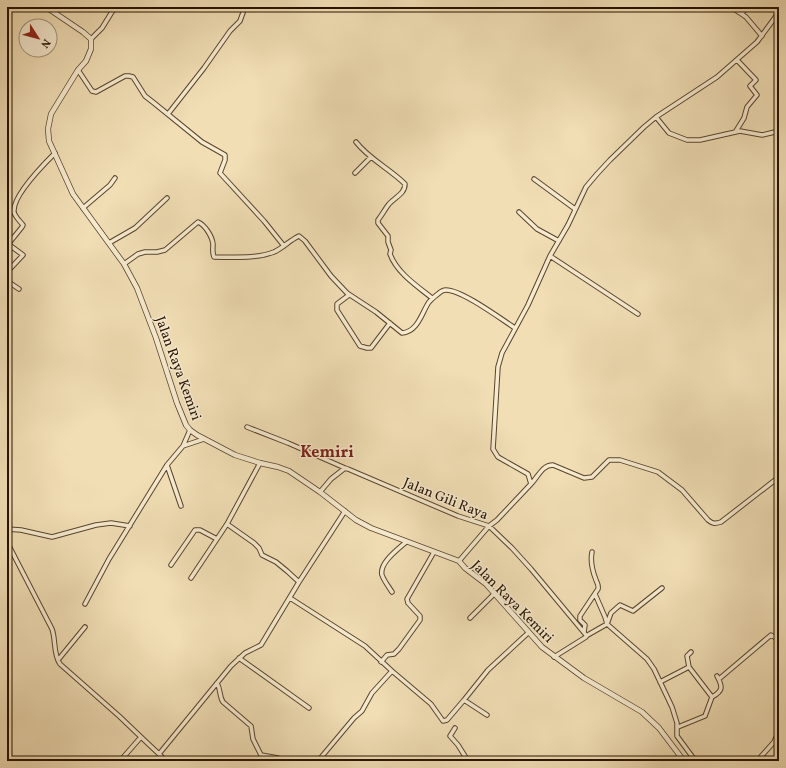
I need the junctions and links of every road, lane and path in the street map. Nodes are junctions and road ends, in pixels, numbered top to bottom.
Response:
1 (46, 7) edge
2 (245, 7) edge
3 (731, 7) edge
4 (746, 7) edge
5 (113, 8) edge
6 (779, 12) edge
7 (742, 14) junction
8 (762, 36) junction
9 (91, 39) junction
10 (737, 60) junction
11 (78, 70) junction
12 (168, 114) junction
13 (656, 117) junction
14 (736, 132) junction
15 (779, 132) edge
16 (356, 142) dead end
17 (55, 153) junction
18 (371, 157) junction
19 (355, 173) dead end
20 (115, 178) dead end
21 (534, 179) dead end
22 (167, 198) dead end
23 (83, 208) junction
24 (575, 209) junction
25 (519, 212) dead end
26 (559, 241) junction
27 (109, 243) junction
28 (7, 244) edge
29 (284, 246) junction
30 (550, 256) junction
31 (124, 264) junction
32 (7, 272) edge
33 (7, 281) edge
34 (19, 289) dead end
35 (349, 295) junction
36 (432, 298) junction
37 (638, 314) dead end
38 (390, 323) junction
39 (515, 328) junction
40 (247, 427) dead end
41 (190, 430) junction
42 (204, 439) junction
43 (183, 446) junction
44 (260, 464) junction
45 (167, 465) junction
46 (345, 468) junction
47 (779, 477) edge
48 (531, 484) junction
49 (320, 492) junction
50 (181, 506) dead end
51 (345, 511) junction
52 (227, 524) junction
53 (130, 526) junction
54 (489, 526) junction
55 (7, 529) edge
56 (217, 539) junction
57 (7, 542) edge
58 (406, 542) junction
59 (434, 552) junction
60 (592, 552) dead end
61 (459, 561) junction
62 (171, 566) dead end
63 (191, 578) dead end
64 (299, 582) junction
65 (662, 588) dead end
66 (392, 592) dead end
67 (494, 594) junction
68 (595, 594) junction
69 (290, 598) junction
70 (85, 604) dead end
71 (470, 618) dead end
72 (607, 624) junction
73 (86, 627) dead end
74 (528, 633) junction
75 (585, 634) junction
76 (779, 640) edge
77 (691, 652) dead end
78 (554, 657) junction
79 (239, 658) junction
80 (58, 660) junction
81 (381, 662) junction
82 (689, 667) junction
83 (392, 672) junction
84 (660, 682) junction
85 (217, 683) junction
86 (712, 697) junction
87 (464, 700) junction
88 (309, 708) dead end
89 (487, 715) dead end
90 (678, 727) junction
91 (455, 728) dead end
92 (779, 731) edge
93 (141, 737) junction
94 (160, 754) junction
95 (694, 760) edge
96 (120, 761) edge
97 (166, 761) edge
98 (282, 761) edge
99 (318, 761) edge
100 (468, 761) edge
101 (684, 761) edge
102 (758, 761) edge

1 - 9 street
2 - 12 street
3 - 7 street
4 - 7 street
5 - 9 street
6 - 8 street
7 - 8 street
8 - 10 street
9 - 11 street, Jalan Raya Kemiri
10 - 13 street
10 - 14 street
11 - 12 street
11 - 17 street, Jalan Raya Kemiri
12 - 29 street
13 - 14 street
13 - 24 street
14 - 15 street
16 - 18 street
17 - 23 street, Jalan Raya Kemiri
17 - 28 street
18 - 19 street
18 - 36 street
20 - 23 street
21 - 24 street
22 - 27 street
23 - 27 street, Jalan Raya Kemiri
24 - 26 street
25 - 26 street
26 - 30 street
27 - 31 street, Jalan Raya Kemiri
28 - 32 street
29 - 31 street
29 - 35 street
30 - 37 street
30 - 39 street
31 - 41 street, Jalan Raya Kemiri
33 - 34 street
35 - 38 street
35 - 38 street
36 - 38 street
36 - 39 street
39 - 48 street
40 - 46 street, Jalan Gili Raya
41 - 42 street, Jalan Raya Kemiri
41 - 43 street
42 - 43 street
42 - 44 street, Jalan Raya Kemiri
43 - 45 street
44 - 49 street, Jalan Raya Kemiri
44 - 52 street
45 - 50 street
45 - 53 street
46 - 49 street
46 - 54 street, Jalan Gili Raya
47 - 48 street
48 - 54 street
49 - 51 street, Jalan Raya Kemiri
51 - 58 street, Jalan Raya Kemiri
51 - 64 street
52 - 56 street
52 - 64 street
53 - 55 street
53 - 70 street
54 - 61 street
54 - 75 street, Jalan Gili Raya
56 - 62 street
56 - 63 street
57 - 80 street
58 - 59 street, Jalan Raya Kemiri
58 - 66 street
59 - 61 street, Jalan Raya Kemiri
59 - 81 street
60 - 68 street
61 - 67 street, Jalan Raya Kemiri
64 - 69 street
65 - 72 street
67 - 71 street
67 - 74 street, Jalan Raya Kemiri
68 - 72 street
68 - 75 street
69 - 79 street
69 - 81 street
72 - 75 street
72 - 84 street
73 - 80 street
74 - 78 street, Jalan Raya Kemiri
74 - 87 street
75 - 78 street
76 - 86 street
77 - 82 street
78 - 101 street, Jalan Raya Kemiri
79 - 85 street
79 - 88 street
80 - 93 street
81 - 83 street
82 - 84 street
82 - 86 street
83 - 87 street
83 - 99 street
84 - 90 street
85 - 94 street
85 - 98 street
86 - 90 street
87 - 89 street
90 - 95 street
91 - 100 street
92 - 102 street
93 - 94 street
93 - 96 street
94 - 97 street

